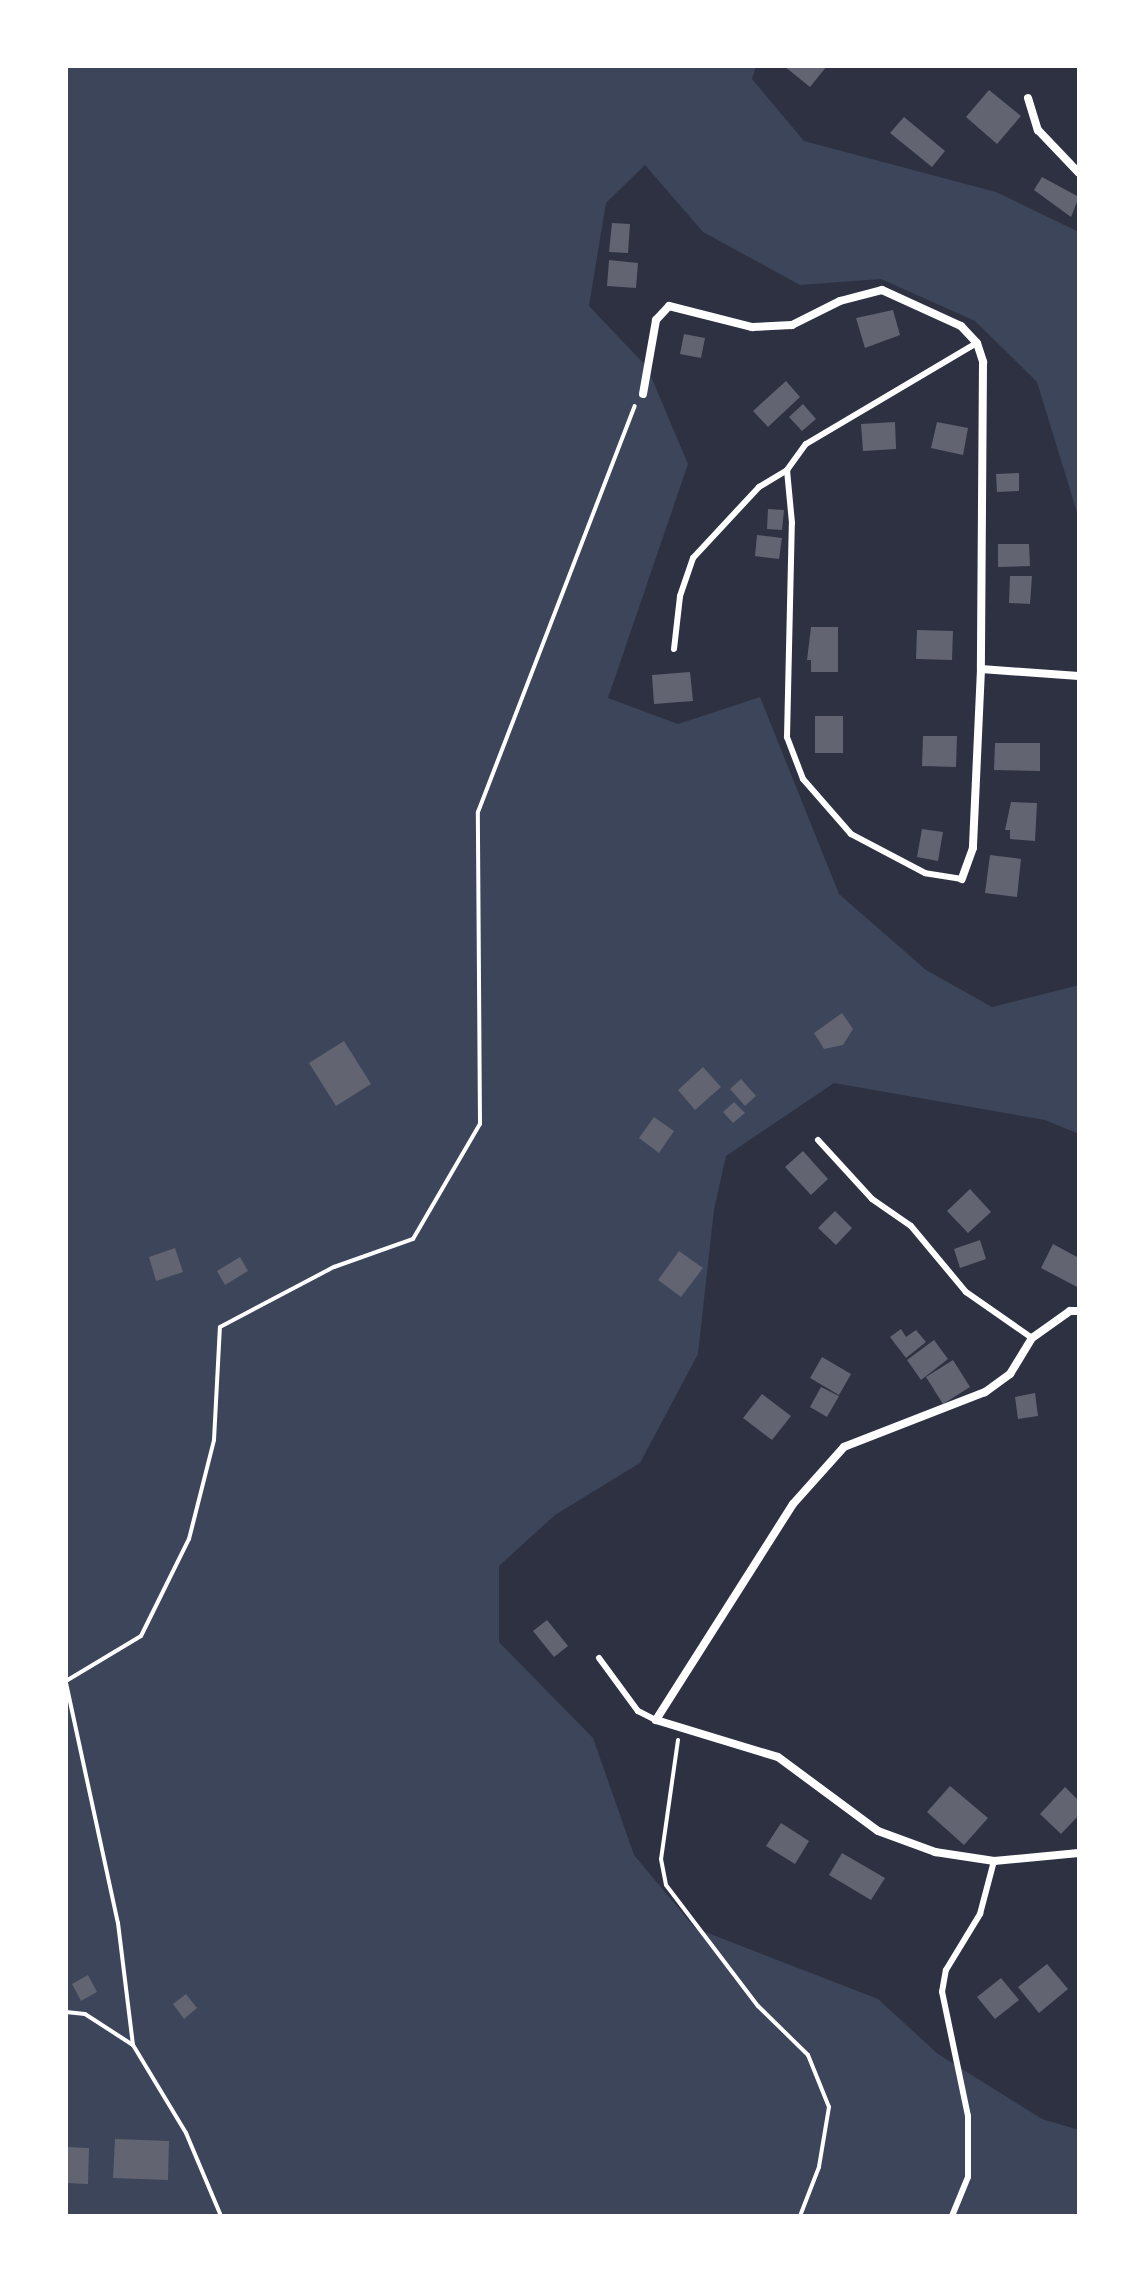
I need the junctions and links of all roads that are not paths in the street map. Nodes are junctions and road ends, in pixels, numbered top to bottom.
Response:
1 (1028, 98) dead end
2 (1079, 173) edge
3 (977, 343) junction
4 (643, 394) road end
5 (787, 470) junction
6 (674, 649) dead end
7 (981, 669) junction
8 (1079, 676) edge
9 (962, 879) joint
10 (818, 1140) dead end
11 (1079, 1311) edge
12 (1032, 1338) junction
13 (599, 1658) dead end
14 (656, 1720) junction
15 (1079, 1853) edge
16 (994, 1861) junction
17 (952, 2216) edge

1 - 2 street
3 - 4 street
3 - 5 lane
3 - 7 street
5 - 6 lane
5 - 9 lane
7 - 8 street
7 - 9 street
10 - 12 lane
11 - 12 street
12 - 14 street
13 - 14 lane
14 - 16 street
15 - 16 street
16 - 17 lane

